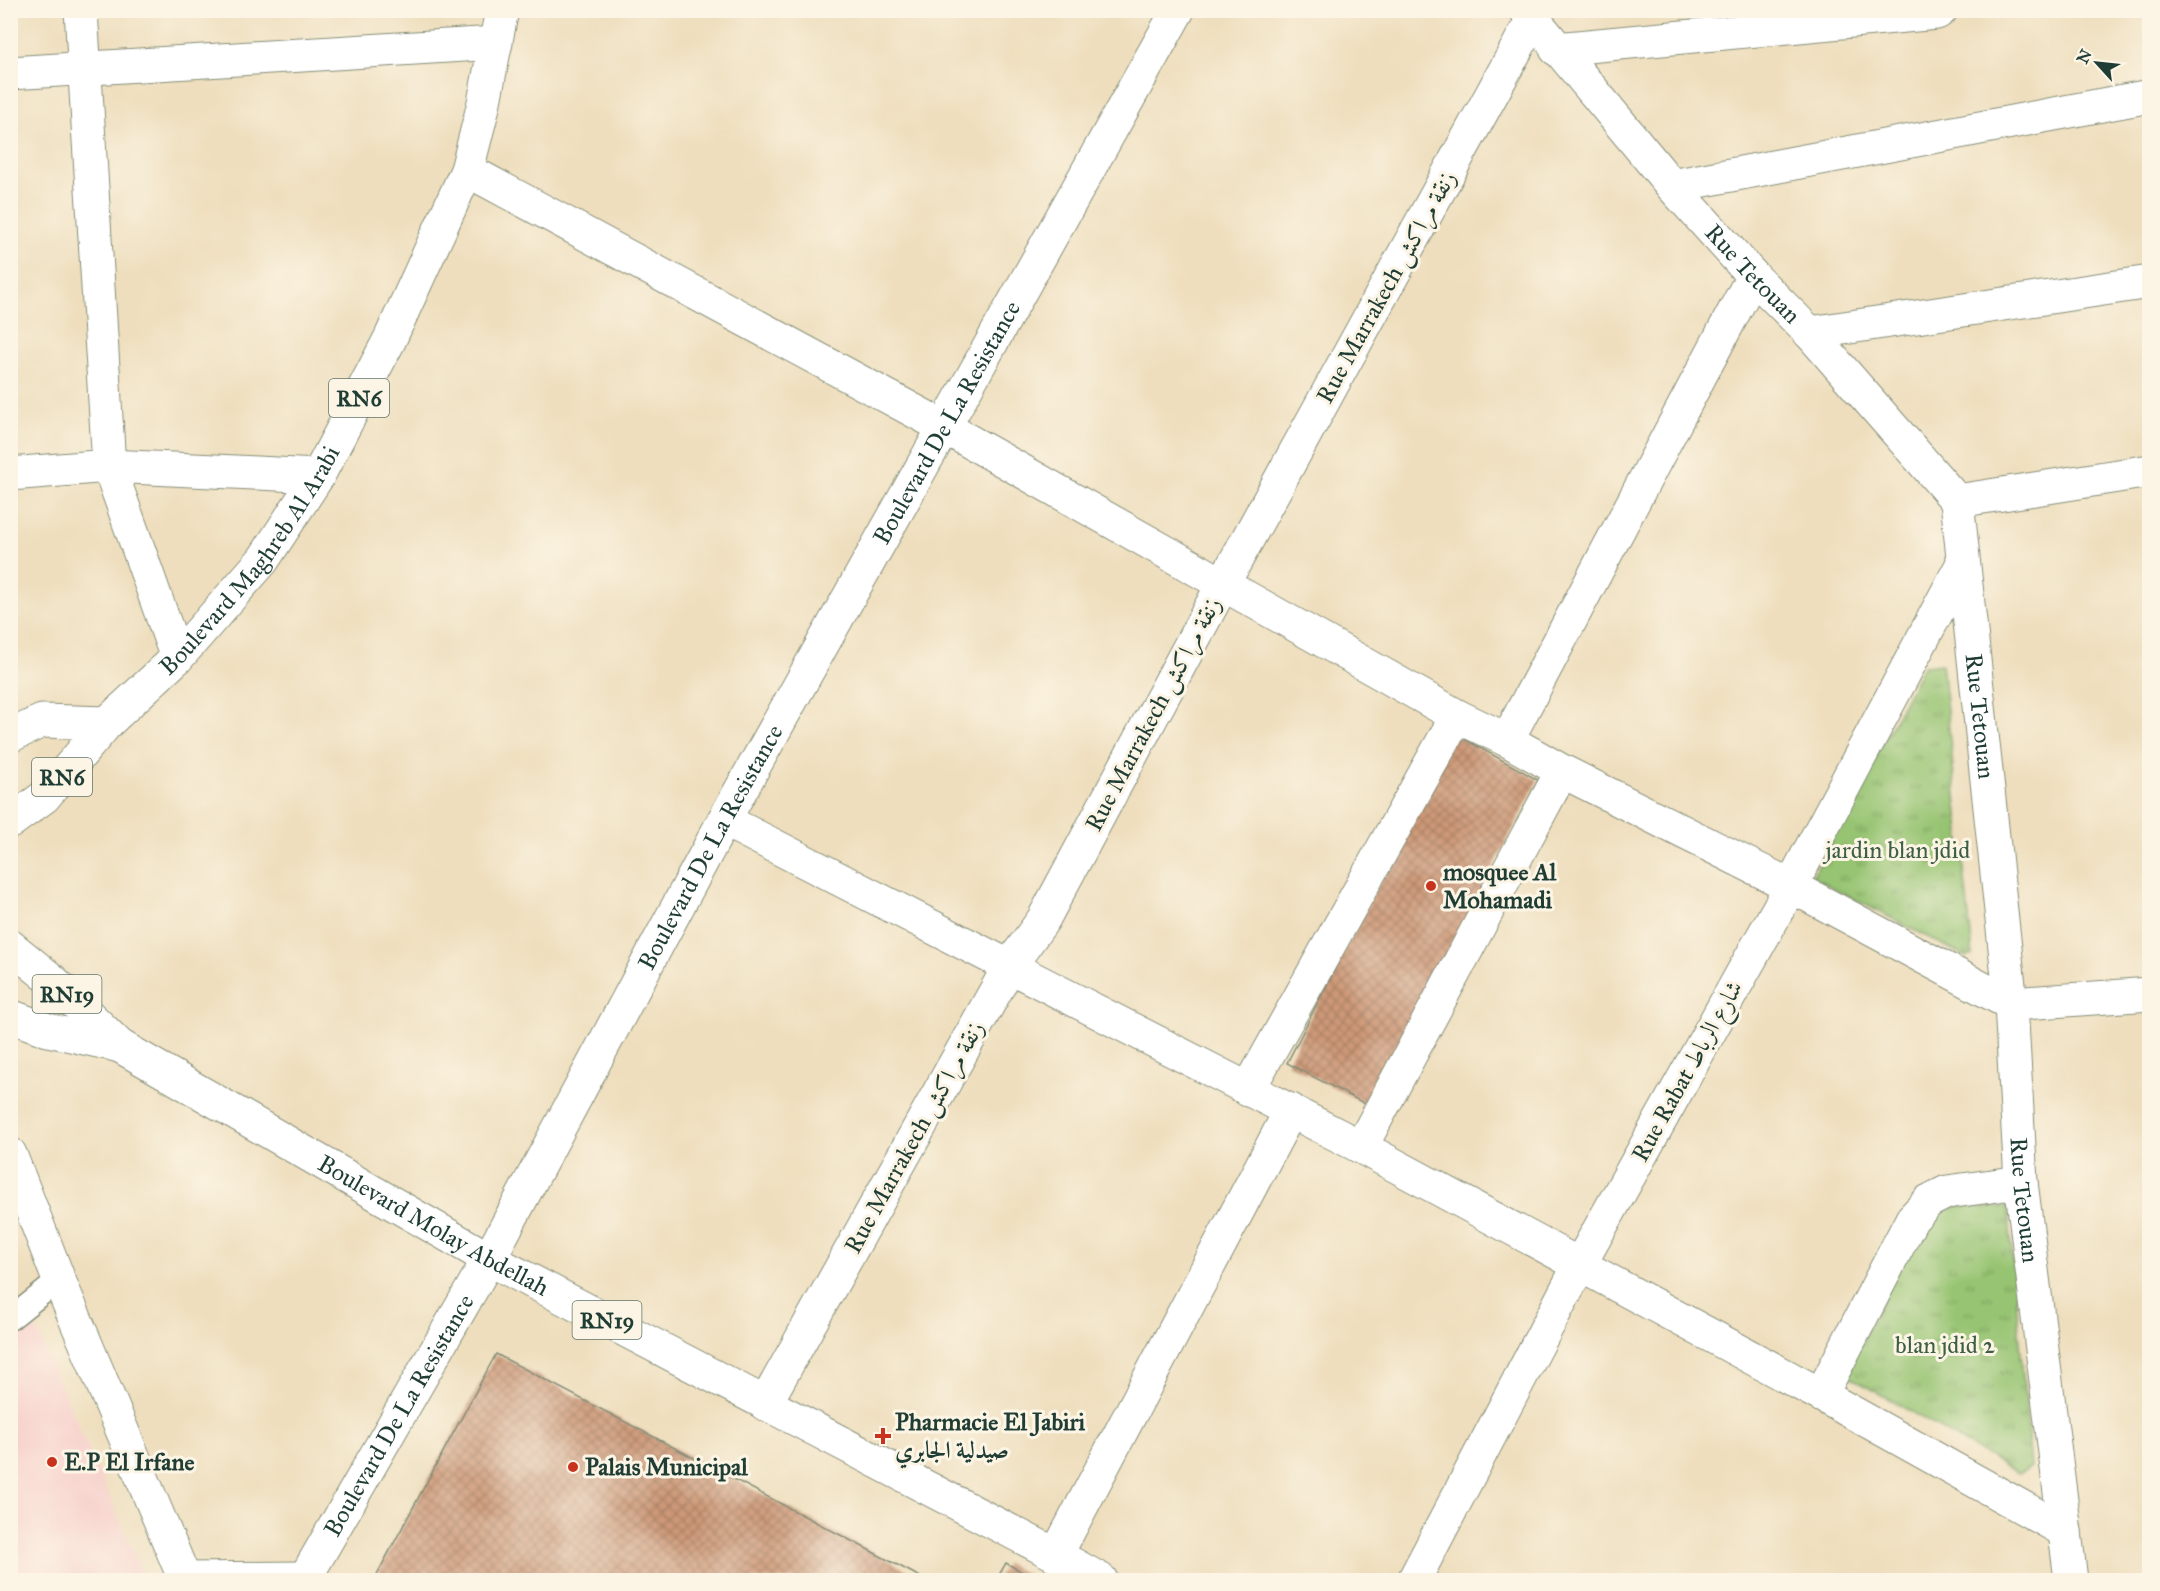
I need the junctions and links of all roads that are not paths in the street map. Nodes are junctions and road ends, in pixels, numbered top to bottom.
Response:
1 (81, 10) edge
2 (502, 10) edge
3 (1178, 10) edge
4 (1941, 10) edge
5 (1531, 13) edge
6 (496, 43) junction
7 (1556, 49) junction
8 (85, 68) junction
9 (10, 73) edge
10 (2150, 96) edge
11 (467, 170) junction
12 (1672, 186) junction
13 (1753, 276) junction
14 (2150, 282) edge
15 (1810, 333) junction
16 (944, 427) junction
17 (109, 466) junction
18 (2150, 471) edge
19 (10, 474) edge
20 (318, 476) junction
21 (1957, 501) junction
22 (1963, 563) junction
23 (1222, 584) junction
24 (177, 658) junction
25 (10, 713) edge
26 (1457, 716) junction
27 (42, 721) junction
28 (106, 723) junction
29 (10, 736) edge
30 (1507, 740) junction
31 (1562, 771) junction
32 (724, 820) junction
33 (10, 822) edge
34 (1791, 886) junction
35 (10, 946) edge
36 (1009, 967) junction
37 (2150, 994) edge
38 (2011, 1004) junction
39 (10, 1016) edge
40 (120, 1046) junction
41 (1248, 1090) junction
42 (1291, 1110) junction
43 (1361, 1147) junction
44 (10, 1154) edge
45 (2021, 1182) junction
46 (489, 1259) junction
47 (1580, 1264) junction
48 (59, 1280) junction
49 (10, 1319) edge
50 (1821, 1395) junction
51 (765, 1404) junction
52 (2065, 1531) junction
53 (1056, 1555) junction
54 (304, 1579) edge
55 (185, 1580) edge
56 (1101, 1581) edge
57 (1414, 1581) edge
58 (2071, 1581) edge

1 - 8 street
2 - 6 street, Boulevard Maghreb Al Arabi / RN6
3 - 16 street, Boulevard De La Resistance
4 - 7 street
5 - 7 street, Rue Tetouan
5 - 23 street, Rue Marrakech زنقة مراكش
6 - 8 street
6 - 11 street, Boulevard Maghreb Al Arabi / RN6
7 - 12 street, Rue Tetouan
8 - 9 street
8 - 17 street
10 - 12 street
11 - 16 street
11 - 20 street, Boulevard Maghreb Al Arabi / RN6
12 - 13 street, Rue Tetouan
13 - 15 street, Rue Tetouan
13 - 30 street
14 - 15 street
15 - 21 street, Rue Tetouan
16 - 23 street
16 - 32 street, Boulevard De La Resistance
17 - 19 street
17 - 20 street
17 - 24 street
18 - 21 street
20 - 24 street, Boulevard Maghreb Al Arabi / RN6
21 - 22 street, Rue Tetouan
22 - 34 street, Rue Rabat شارع الرباط
22 - 38 street, Rue Tetouan
23 - 26 street
23 - 36 street, Rue Marrakech زنقة مراكش
24 - 28 street, Boulevard Maghreb Al Arabi / RN6
25 - 27 street
26 - 30 street
26 - 41 street
27 - 28 street, RN6
27 - 29 street, RN6
28 - 33 street, Boulevard Maghreb Al Arabi / RN6
30 - 31 street
31 - 34 street
31 - 43 street
32 - 36 street
32 - 46 street, Boulevard De La Resistance
34 - 38 street
34 - 47 street, Rue Rabat شارع الرباط
35 - 40 street, RN19
36 - 41 street
36 - 51 street, Rue Marrakech زنقة مراكش
37 - 38 street
38 - 45 street, Rue Tetouan
39 - 40 street, RN19
40 - 46 street, Boulevard Molay Abdellah / RN19
41 - 42 street
42 - 43 street
42 - 53 street
43 - 47 street
44 - 48 street
45 - 50 street
45 - 52 street, Rue Tetouan
46 - 51 street, Boulevard Molay Abdellah / RN19
46 - 54 street, Boulevard De La Resistance
47 - 50 street
47 - 57 street, Rue Rabat شارع الرباط
48 - 49 lane
48 - 55 street
50 - 52 street
51 - 53 street, Boulevard Molay Abdellah / RN19
52 - 58 street, Rue Tetouan
53 - 56 street, Boulevard Molay Abdellah / RN19
54 - 55 street, Boulevard De La Resistance

